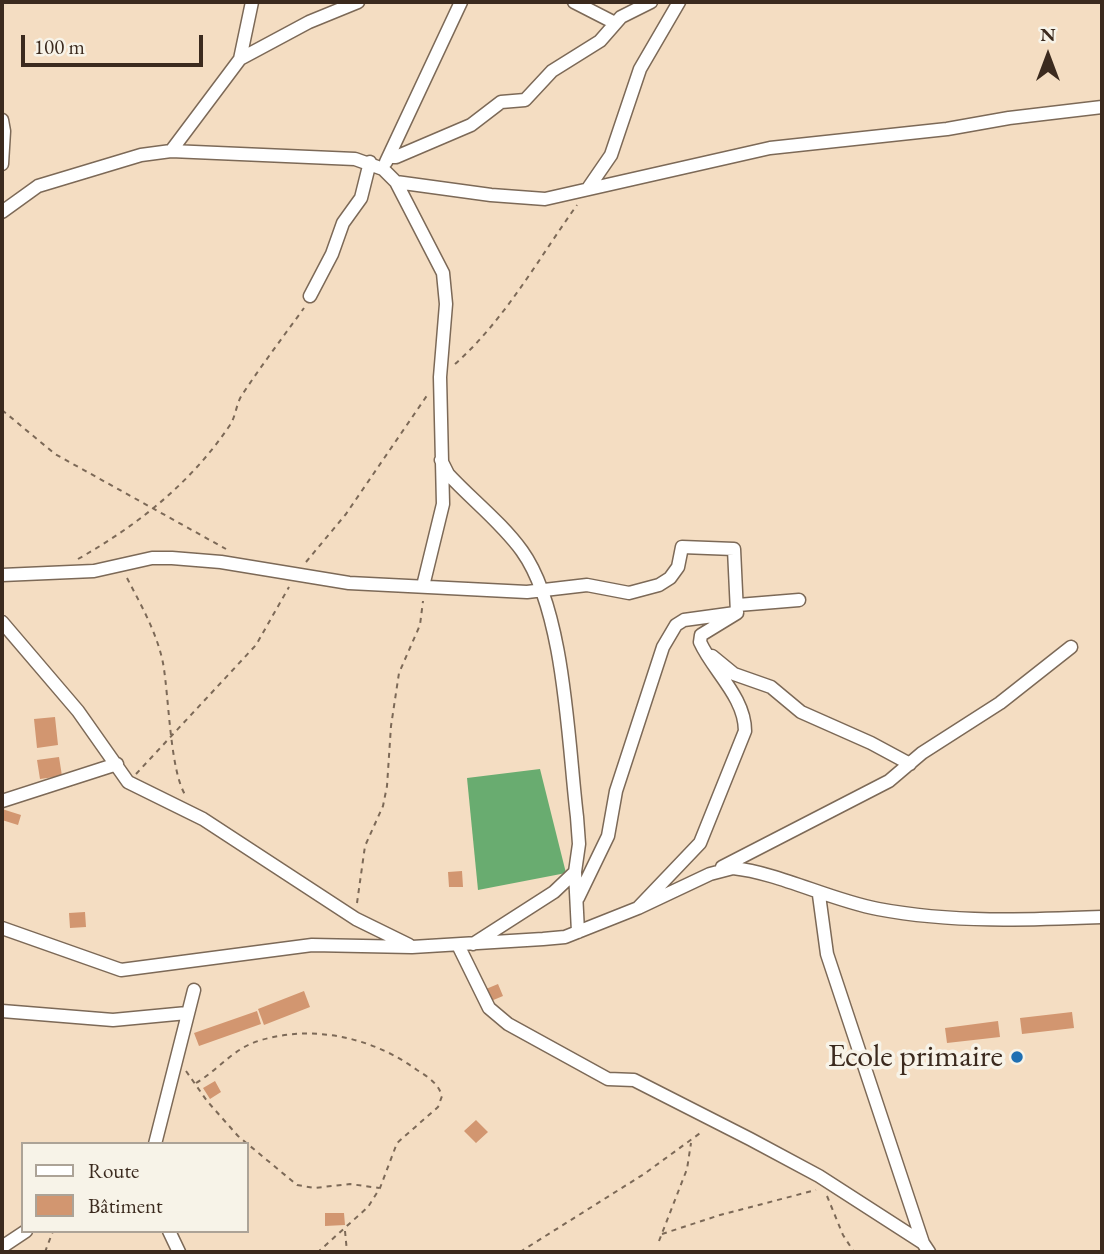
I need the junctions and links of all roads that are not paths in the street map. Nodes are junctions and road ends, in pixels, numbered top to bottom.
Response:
1 (252, 2) edge
2 (358, 2) edge
3 (461, 2) edge
4 (574, 2) edge
5 (651, 2) edge
6 (679, 2) edge
7 (615, 23) junction
8 (240, 59) junction
9 (1102, 107) edge
10 (2, 120) edge
11 (171, 151) junction
12 (370, 162) junction
13 (386, 163) junction
14 (2, 164) edge
15 (396, 182) junction
16 (589, 187) junction
17 (2, 212) edge
18 (310, 296) road end
19 (440, 460) junction
20 (2, 575) edge
21 (423, 586) junction
22 (544, 590) junction
23 (799, 600) dead end
24 (738, 609) junction
25 (2, 622) edge
26 (1071, 647) dead end
27 (704, 649) junction
28 (117, 764) junction
29 (909, 764) junction
30 (2, 802) edge
31 (575, 872) junction
32 (710, 874) junction
33 (819, 895) junction
34 (576, 901) junction
35 (638, 908) junction
36 (1102, 917) edge
37 (2, 928) edge
38 (15, 932) junction
39 (578, 932) junction
40 (2, 936) edge
41 (458, 944) junction
42 (474, 944) junction
43 (412, 947) junction
44 (194, 990) dead end
45 (2, 1011) edge
46 (187, 1013) junction
47 (155, 1142) edge
48 (23, 1233) edge
49 (170, 1241) edge
50 (2, 1247) edge
51 (926, 1248) edge
52 (179, 1252) edge

1 - 8 street
2 - 8 street
3 - 13 street
4 - 7 street
5 - 7 street
6 - 16 street
7 - 13 street
8 - 11 street
9 - 16 street
10 - 14 street
11 - 12 street
11 - 17 street
12 - 13 street
12 - 18 street
13 - 15 street
15 - 16 street
15 - 19 street
19 - 21 street
19 - 22 street
20 - 21 street
21 - 22 street
22 - 24 street
22 - 31 street
23 - 24 street
24 - 27 street
24 - 34 street
25 - 28 street
26 - 29 street
27 - 29 street
27 - 35 street
28 - 30 street
28 - 43 street
29 - 32 street
31 - 34 street
31 - 42 street
32 - 33 street
32 - 35 street
33 - 36 street
33 - 51 street
34 - 39 street
35 - 39 street
37 - 38 street
38 - 40 street
38 - 43 street
39 - 42 street
41 - 42 street
41 - 43 street
41 - 51 street
44 - 46 street
45 - 46 street
46 - 47 street
48 - 50 street
49 - 52 street

